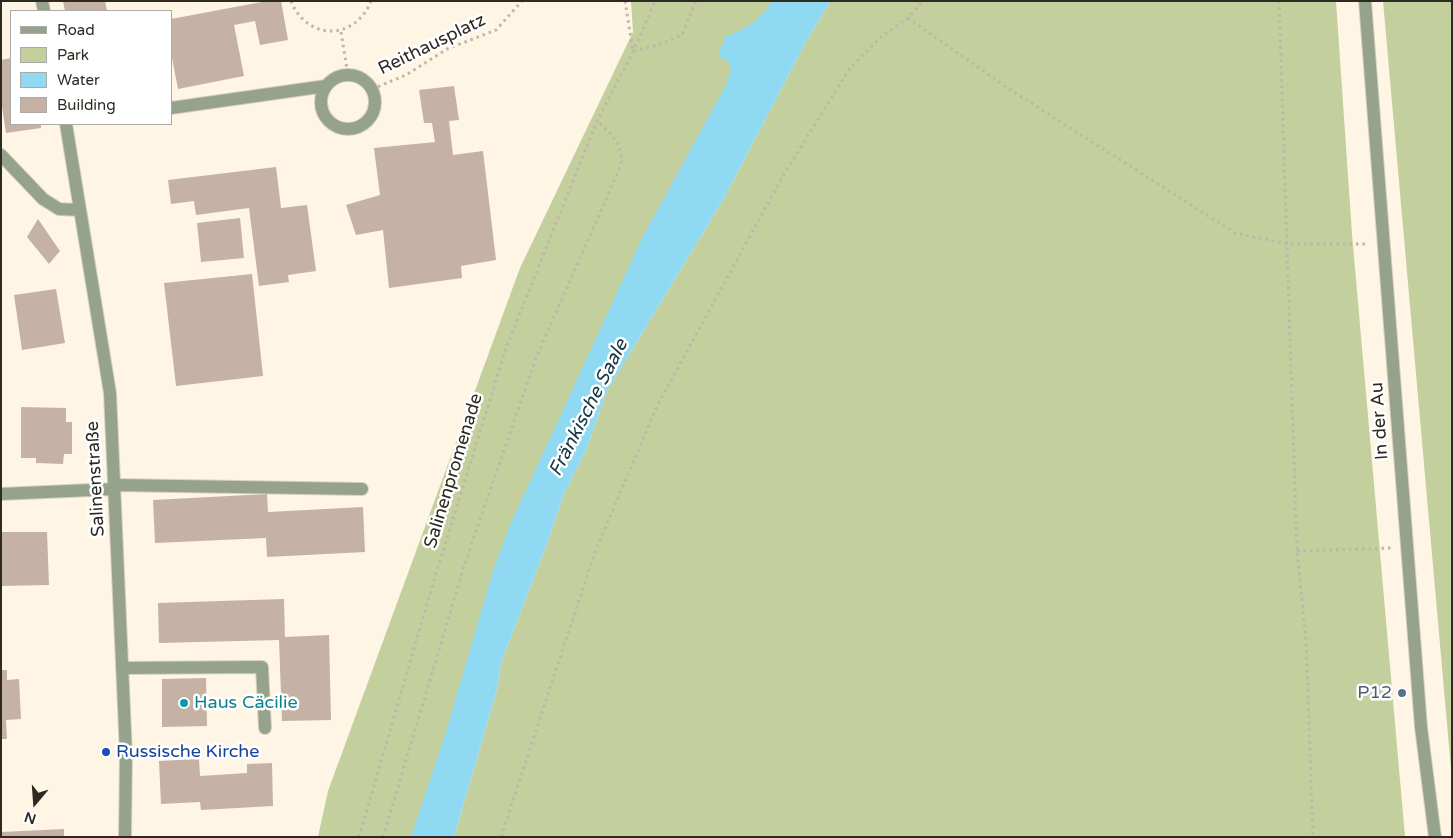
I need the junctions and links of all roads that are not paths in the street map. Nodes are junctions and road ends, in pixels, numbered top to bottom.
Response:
1 (1364, 1) edge
2 (326, 86) junction
3 (172, 108) edge
4 (66, 125) edge
5 (1, 155) edge
6 (79, 210) junction
7 (114, 487) junction
8 (362, 489) dead end
9 (1, 494) edge
10 (122, 668) junction
11 (266, 728) dead end
12 (125, 837) edge
13 (1435, 837) edge

1 - 13 street, In der Au
2 - 2 street
2 - 3 street
4 - 6 street, Salinenstraße
5 - 6 street
6 - 7 street, Salinenstraße
7 - 8 street
7 - 9 street
7 - 10 street, Salinenstraße
10 - 11 street
10 - 12 street, Salinenstraße

